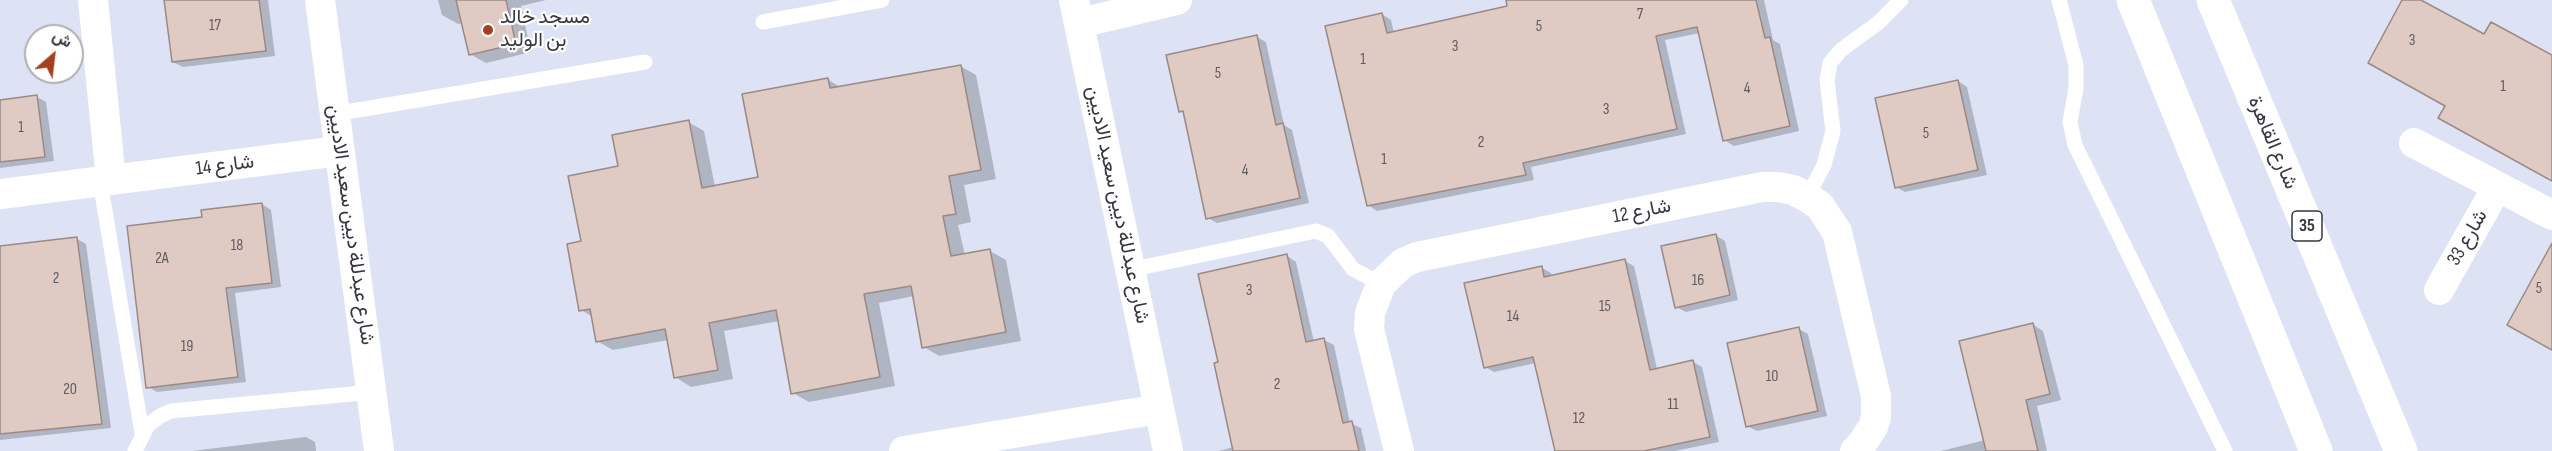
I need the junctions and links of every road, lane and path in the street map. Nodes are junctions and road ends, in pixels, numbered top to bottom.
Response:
1 (93, 0) edge
2 (320, 0) edge
3 (882, 0) edge
4 (1177, 0) edge
5 (1901, 0) edge
6 (2059, 0) edge
7 (2133, 0) edge
8 (2213, 0) edge
9 (1077, 11) edge
10 (763, 22) dead end
11 (645, 62) dead end
12 (334, 114) junction
13 (2414, 143) dead end
14 (339, 151) junction
15 (106, 180) junction
16 (2497, 187) junction
17 (0, 194) edge
18 (1808, 197) junction
19 (2552, 215) edge
20 (1129, 270) junction
21 (1381, 284) junction
22 (2439, 290) dead end
23 (373, 393) junction
24 (1159, 409) junction
25 (142, 433) junction
26 (135, 451) edge
27 (379, 451) edge
28 (904, 451) edge
29 (1168, 451) edge
30 (1399, 451) edge
31 (1855, 451) edge
32 (2225, 451) edge
33 (2316, 451) edge
34 (2401, 451) edge

1 - 15 street
2 - 12 street, شارع عبدللة ديين سعيد الاديين
3 - 10 lane
4 - 9 street
5 - 18 lane
6 - 32 lane
7 - 33 main road
8 - 34 main road, شارع القاهرة / 35
9 - 20 street, شارع عبدللة ديين سعيد الاديين
11 - 12 lane
12 - 14 street, شارع عبدللة ديين سعيد الاديين
13 - 16 street, شارع 33
14 - 15 street, شارع 14
14 - 23 street, شارع عبدللة ديين سعيد الاديين
15 - 17 street, شارع 14
15 - 25 lane
16 - 19 street, شارع 33
16 - 22 street, شارع 33
18 - 21 street, شارع 12
18 - 31 street, شارع 12
20 - 21 lane
20 - 24 street, شارع عبدللة ديين سعيد الاديين
21 - 30 street, شارع 12
23 - 25 lane
23 - 27 street, شارع عبدللة ديين سعيد الاديين
24 - 28 street
24 - 29 street, شارع عبدللة ديين سعيد الاديين
25 - 26 lane

